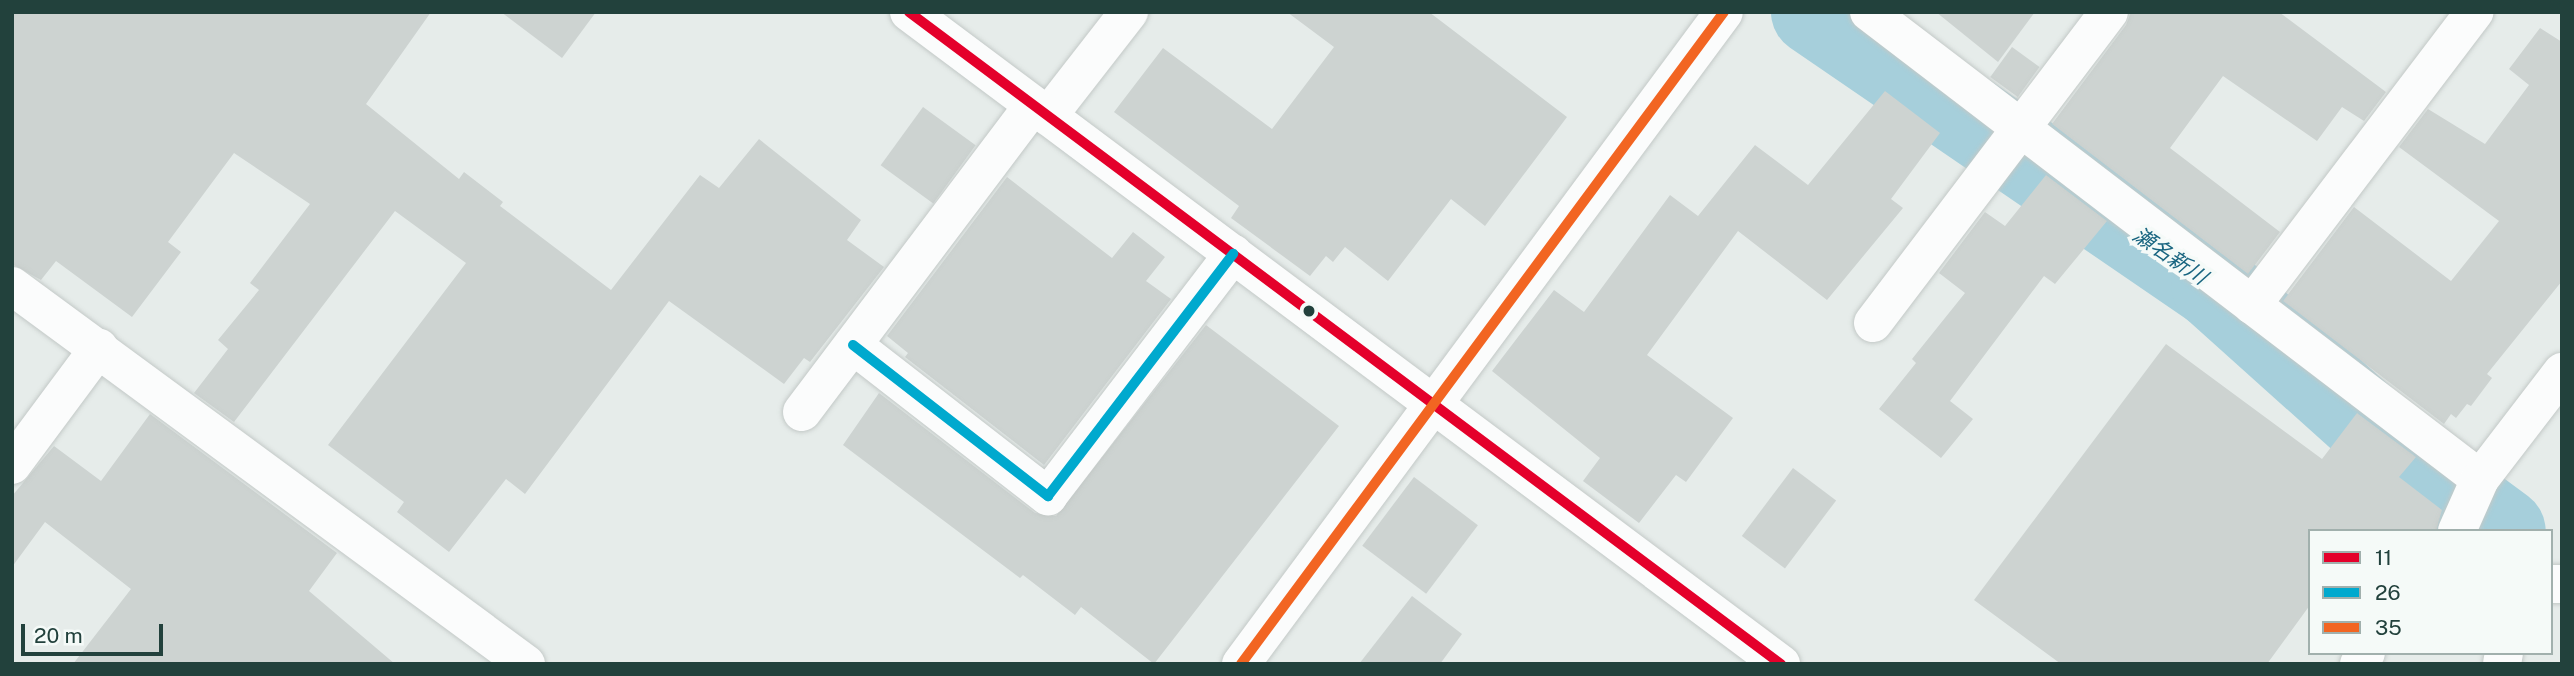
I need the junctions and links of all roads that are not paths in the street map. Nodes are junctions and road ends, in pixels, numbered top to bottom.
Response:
1 (909, 12) edge
2 (1129, 12) edge
3 (1724, 12) edge
4 (1869, 12) edge
5 (2109, 12) edge
6 (2474, 12) edge
7 (1041, 110) junction
8 (2022, 129) junction
9 (1233, 254) junction
10 (12, 286) edge
11 (2252, 305) junction
12 (1873, 323) dead end
13 (853, 345) junction
14 (99, 348) junction
15 (2562, 372) edge
16 (1432, 403) junction
17 (802, 412) dead end
18 (12, 465) edge
19 (2480, 479) junction
20 (2458, 529) edge
21 (526, 664) edge
22 (1241, 664) edge
23 (1781, 664) edge

1 - 7 street
2 - 7 street
3 - 16 street
4 - 8 street
5 - 8 street
6 - 11 street
7 - 9 street
7 - 13 street
8 - 11 street
8 - 12 street
9 - 13 street
9 - 16 street
10 - 14 street
11 - 19 street
13 - 17 street
14 - 18 street
14 - 21 street
15 - 19 street
16 - 22 street
16 - 23 street
19 - 20 street

